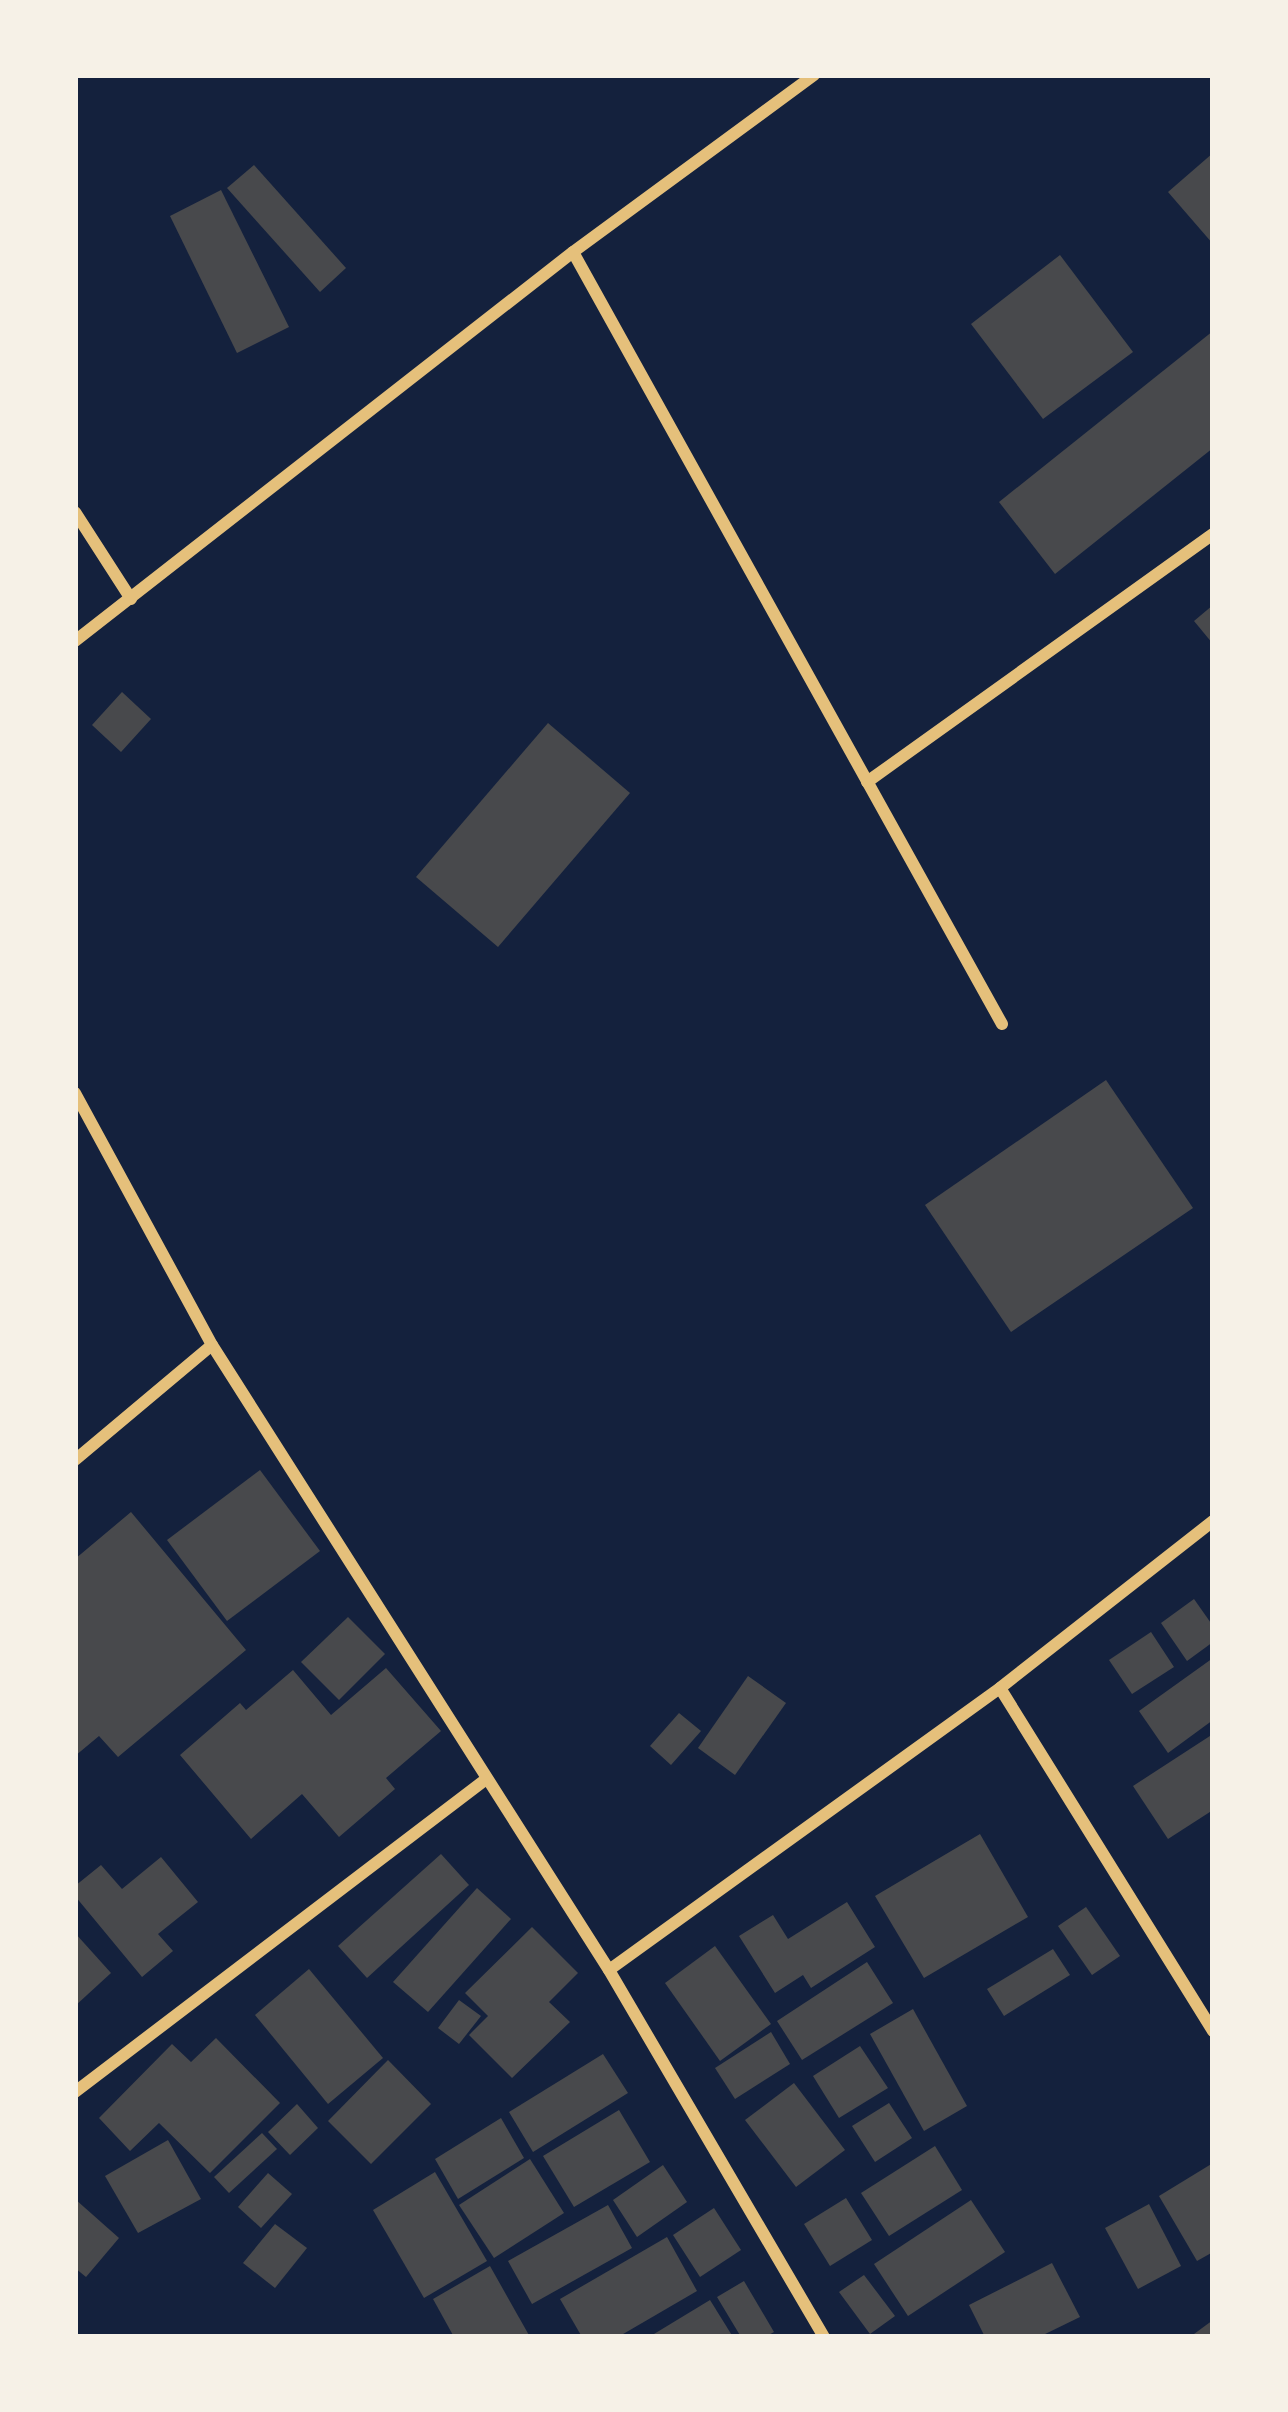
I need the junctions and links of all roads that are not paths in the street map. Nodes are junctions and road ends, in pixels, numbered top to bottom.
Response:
1 (814, 75) edge
2 (573, 253) junction
3 (75, 512) edge
4 (1213, 534) edge
5 (131, 598) junction
6 (75, 641) edge
7 (867, 782) junction
8 (1002, 1024) dead end
9 (75, 1093) edge
10 (212, 1345) junction
11 (75, 1460) edge
12 (1213, 1521) edge
13 (1000, 1688) junction
14 (485, 1780) junction
15 (609, 1970) junction
16 (1213, 2031) edge
17 (75, 2092) edge
18 (824, 2337) edge

1 - 2 street
2 - 5 street
2 - 7 street
3 - 5 street
4 - 7 street
5 - 6 street
7 - 8 street
9 - 10 street
10 - 11 street
10 - 14 street
12 - 13 street
13 - 15 street
13 - 16 street
14 - 15 street
14 - 17 street
15 - 18 street

